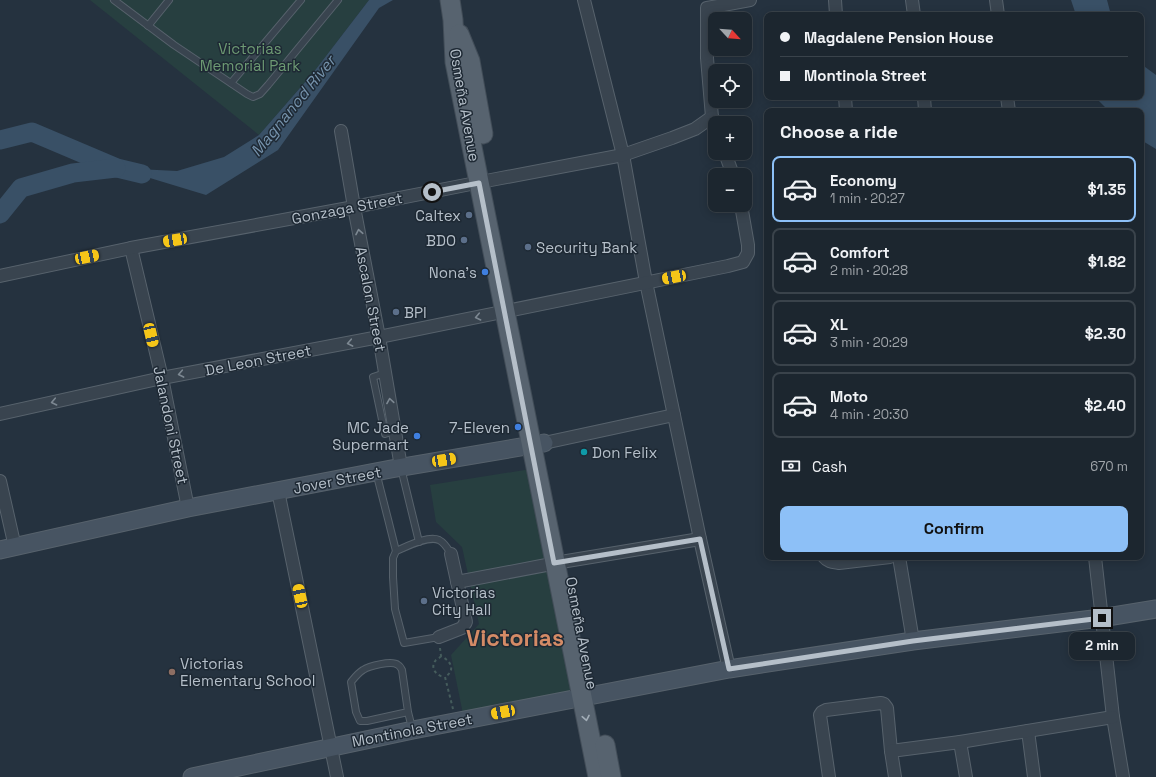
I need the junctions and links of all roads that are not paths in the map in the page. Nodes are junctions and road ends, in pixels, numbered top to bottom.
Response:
1 (114, 0) edge
2 (169, 0) edge
3 (302, 0) edge
4 (338, 0) edge
5 (450, 0) edge
6 (584, 0) edge
7 (750, 0) edge
8 (835, 0) edge
9 (912, 0) edge
10 (996, 0) edge
11 (707, 4) edge
12 (836, 12) edge
13 (914, 12) edge
14 (998, 12) edge
15 (148, 26) junction
16 (231, 83) junction
17 (713, 116) edge
18 (708, 123) edge
19 (341, 130) dead end
20 (623, 155) junction
21 (485, 181) junction
22 (354, 207) junction
23 (742, 212) edge
24 (131, 248) junction
25 (0, 276) edge
26 (646, 282) junction
27 (510, 310) junction
28 (379, 337) junction
29 (162, 378) junction
30 (0, 414) edge
31 (674, 415) junction
32 (537, 444) junction
33 (401, 467) junction
34 (376, 472) junction
35 (0, 481) edge
36 (278, 491) junction
37 (188, 508) junction
38 (700, 539) junction
39 (418, 542) junction
40 (7, 548) edge
41 (396, 551) junction
42 (451, 554) joint
43 (826, 560) edge
44 (864, 560) edge
45 (900, 560) edge
46 (1094, 560) edge
47 (561, 562) junction
48 (457, 582) junction
49 (1156, 609) edge
50 (1102, 618) junction
51 (439, 637) joint
52 (913, 641) junction
53 (729, 669) junction
54 (588, 696) junction
55 (408, 712) junction
56 (1113, 717) junction
57 (413, 730) junction
58 (1028, 732) junction
59 (960, 742) junction
60 (332, 746) junction
61 (891, 751) junction
62 (192, 777) edge
63 (337, 777) edge
64 (598, 777) edge
65 (611, 777) edge
66 (829, 777) edge
67 (896, 777) edge
68 (966, 777) edge
69 (1034, 777) edge
70 (1123, 777) edge

1 - 15 lane
2 - 15 lane
3 - 16 lane
4 - 16 lane
5 - 21 main road, Osmeña Avenue
6 - 20 street
7 - 11 street
8 - 12 street
9 - 13 street
10 - 14 street
11 - 17 street
15 - 16 lane
18 - 20 street, Gonzaga Street
19 - 22 street, Ascalon Street
20 - 21 street, Gonzaga Street
20 - 26 street
21 - 22 street, Gonzaga Street
21 - 27 main road, Osmeña Avenue
22 - 24 street, Gonzaga Street
28 -> 22 street, Ascalon Street
23 - 26 street, De Leon Street
24 - 25 street, Gonzaga Street
24 - 29 street, Jalandoni Street
26 - 27 street, De Leon Street
26 - 31 street
27 -> 28 street, De Leon Street
27 - 32 main road, Osmeña Avenue
28 -> 29 street, De Leon Street
28 - 33 street, Ascalon Street
29 -> 30 street, De Leon Street
29 - 37 street, Jalandoni Street
31 - 32 street, Jover Street
31 - 38 street
32 - 33 street, Jover Street
32 - 47 main road, Osmeña Avenue
33 - 34 street, Jover Street
33 - 39 lane
34 - 36 street, Jover Street
34 - 41 lane
35 - 40 street
36 - 37 street, Jover Street
36 - 60 street
37 - 40 street, Jover Street
38 - 47 street
38 - 53 street
39 - 41 lane
39 - 42 lane
41 - 51 lane
42 - 48 street
43 - 44 street
45 - 52 street
46 - 50 street
47 - 48 street
47 - 54 main road, Osmeña Avenue
48 - 51 street
49 - 50 street, Montinola Street
50 - 52 street, Montinola Street
50 - 56 street
52 - 53 street, Montinola Street
53 - 54 street, Montinola Street
54 - 57 street, Montinola Street
54 -> 64 main road, Osmeña Avenue
54 - 65 main road, Osmeña Avenue
55 - 55 lane
55 - 57 lane
56 - 58 street
56 - 70 street
57 - 60 street, Montinola Street
58 - 59 street
58 - 69 street
59 - 61 street
59 - 68 street
60 - 62 street, Montinola Street
60 - 63 street
61 - 66 street
61 - 67 street

